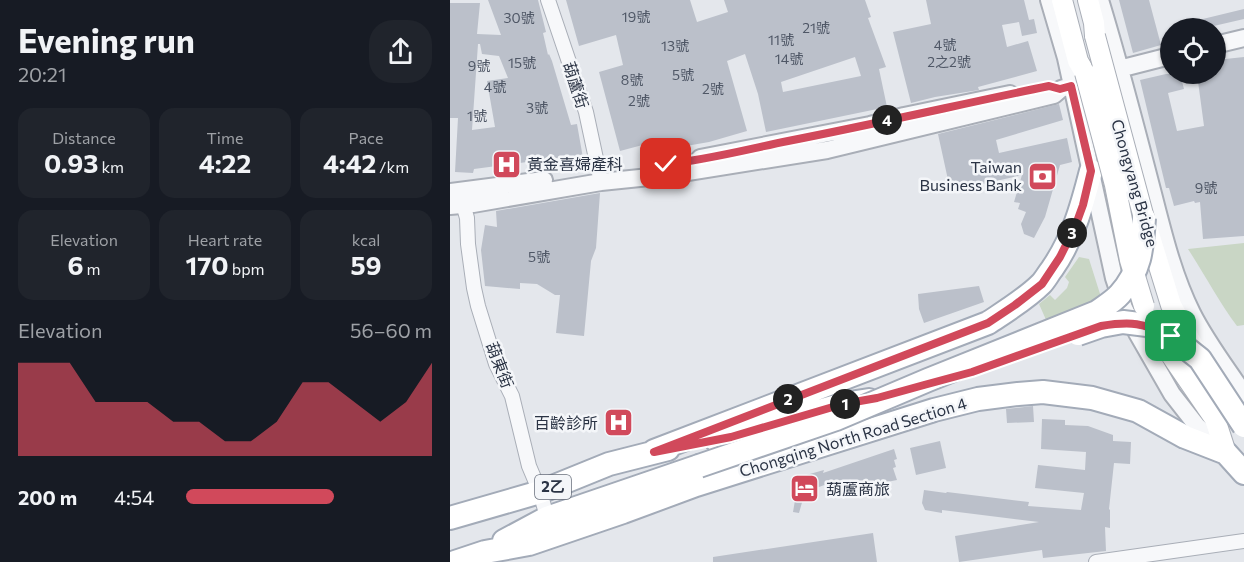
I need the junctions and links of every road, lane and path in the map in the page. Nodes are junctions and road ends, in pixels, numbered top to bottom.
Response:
1 (548, 0) edge
2 (1049, 0) edge
3 (1100, 0) edge
4 (1075, 1) edge
5 (1244, 38) edge
6 (1226, 42) edge
7 (1160, 59) edge
8 (1119, 69) junction
9 (1072, 82) junction
10 (1136, 128) junction
11 (1085, 142) junction
12 (1091, 171) junction
13 (600, 177) junction
14 (456, 199) edge
15 (1144, 218) junction
16 (1200, 359) junction
17 (1244, 394) edge
18 (1244, 426) edge
19 (654, 452) junction
20 (1226, 453) junction
21 (1244, 473) edge
22 (540, 492) junction
23 (450, 518) edge
24 (550, 527) junction
25 (1244, 541) edge
26 (455, 562) edge
27 (1096, 562) edge

1 - 13 street, 葫蘆街
2 - 9 street
3 - 8 street
4 - 9 main road, Chongyang Bridge
4 - 15 main road, Chongyang Bridge, bridge
5 - 6 street
7 - 8 street
8 - 9 street
8 - 10 street
9 - 11 street
9 - 13 street
9 - 20 main road, Chongyang Bridge, bridge
10 - 11 street
10 - 17 street
11 - 12 street
12 - 19 main road
12 - 20 street
13 - 14 street
14 - 22 street, 葫東街
15 - 16 main road, Chongyang Bridge, bridge
15 - 24 main road, bridge
16 - 18 main road, 2乙, bridge
16 - 19 main road, Chongqing North Road Section 4 / 2乙, bridge
19 - 22 main road, Chongqing North Road Section 4 / 2乙
20 - 21 main road, Chongqing North Road Section 4
20 - 24 main road, Chongqing North Road Section 4
22 - 23 main road, Chongqing North Road Section 4 / 2乙
22 - 24 street, 葫東街
24 - 26 main road
25 - 27 street

